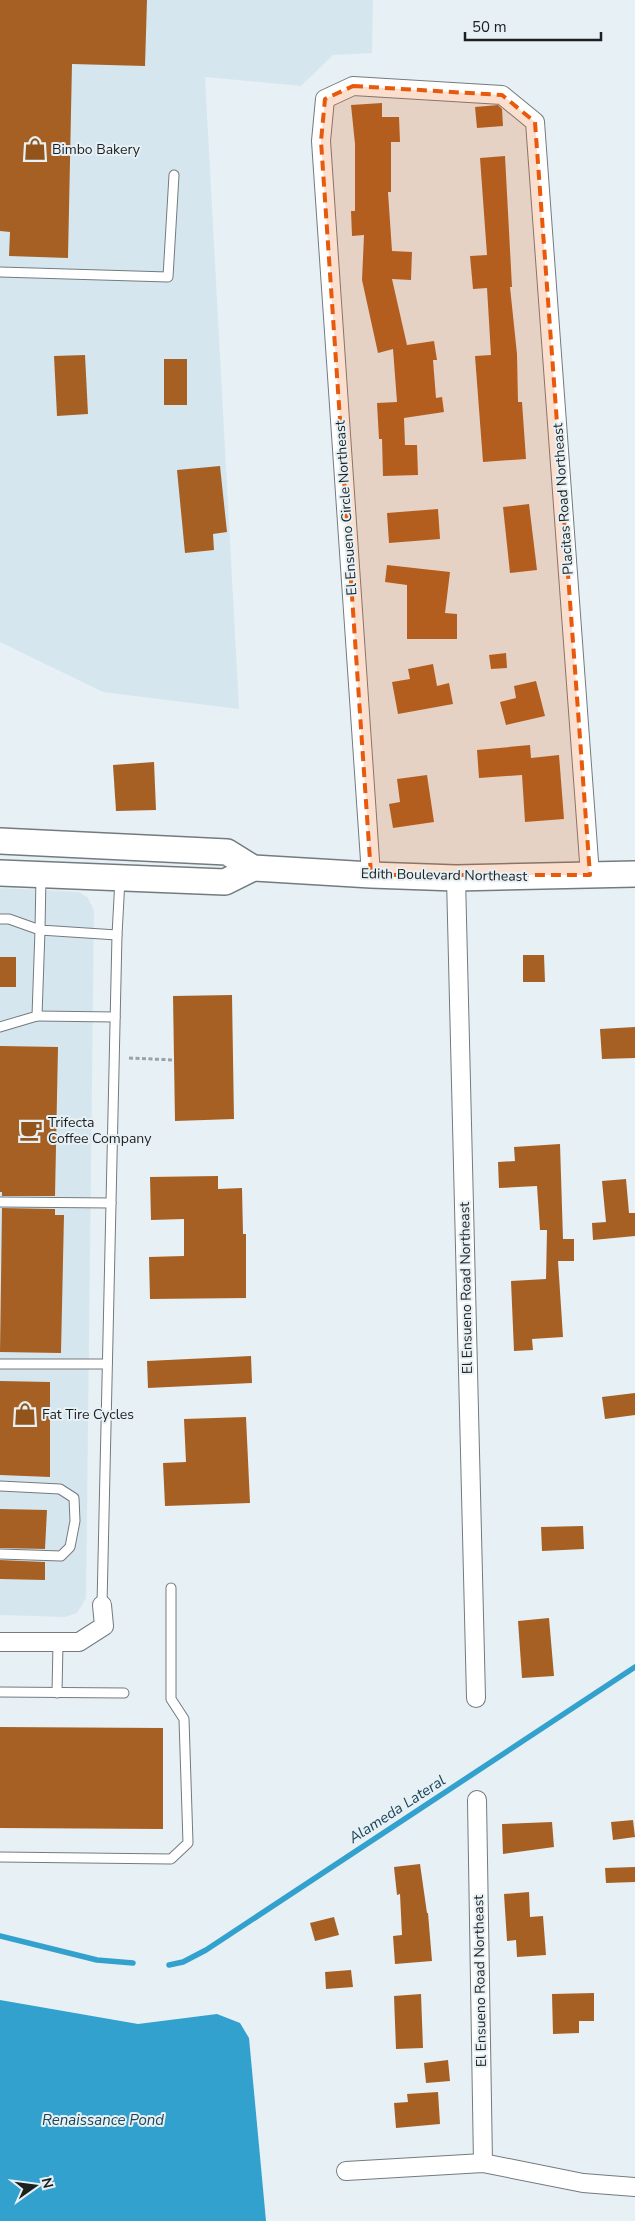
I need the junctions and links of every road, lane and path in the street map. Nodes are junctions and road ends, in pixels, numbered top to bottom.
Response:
1 (535, 122) joint
2 (174, 175) dead end
3 (0, 272) edge
4 (0, 842) edge
5 (253, 868) junction
6 (0, 873) edge
7 (635, 874) edge
8 (371, 875) junction
9 (590, 875) junction
10 (41, 876) junction
11 (456, 878) junction
12 (120, 879) junction
13 (0, 919) edge
14 (40, 930) junction
15 (117, 935) junction
16 (37, 1016) junction
17 (115, 1017) junction
18 (0, 1027) edge
19 (129, 1058) dead end
20 (174, 1060) dead end
21 (0, 1202) edge
22 (110, 1203) junction
23 (0, 1364) edge
24 (107, 1364) junction
25 (0, 1486) edge
26 (0, 1554) edge
27 (171, 1588) dead end
28 (102, 1605) joint
29 (0, 1642) edge
30 (58, 1643) junction
31 (0, 1692) edge
32 (58, 1693) junction
33 (124, 1694) dead end
34 (476, 1698) dead end
35 (477, 1800) dead end
36 (0, 1857) edge
37 (484, 2162) junction
38 (346, 2171) dead end
39 (635, 2186) edge

1 - 8 street, El Ensueno Circle Northeast
1 - 9 street, Placitas Road Northeast
2 - 3 lane
4 - 5 street, Edith Boulevard Northeast
5 - 8 street, Edith Boulevard Northeast
5 - 12 street, Edith Boulevard Northeast
6 - 10 street, Edith Boulevard Northeast
7 - 9 street, Edith Boulevard Northeast
8 - 11 street, Edith Boulevard Northeast
9 - 11 street, Edith Boulevard Northeast
10 - 12 street, Edith Boulevard Northeast
10 - 14 lane
11 - 34 street, El Ensueno Road Northeast
12 - 15 lane
13 - 14 lane
14 - 15 lane
14 - 16 lane
15 - 17 lane
16 - 17 lane
16 - 18 lane
17 - 22 lane
19 - 20 path
21 - 22 lane
22 - 24 lane
23 - 24 lane
24 - 28 lane
25 - 26 lane
27 - 36 lane
28 - 30 street
29 - 30 street
30 - 32 lane
31 - 32 lane
32 - 33 lane
35 - 37 street, El Ensueno Road Northeast
37 - 38 street
37 - 39 street

